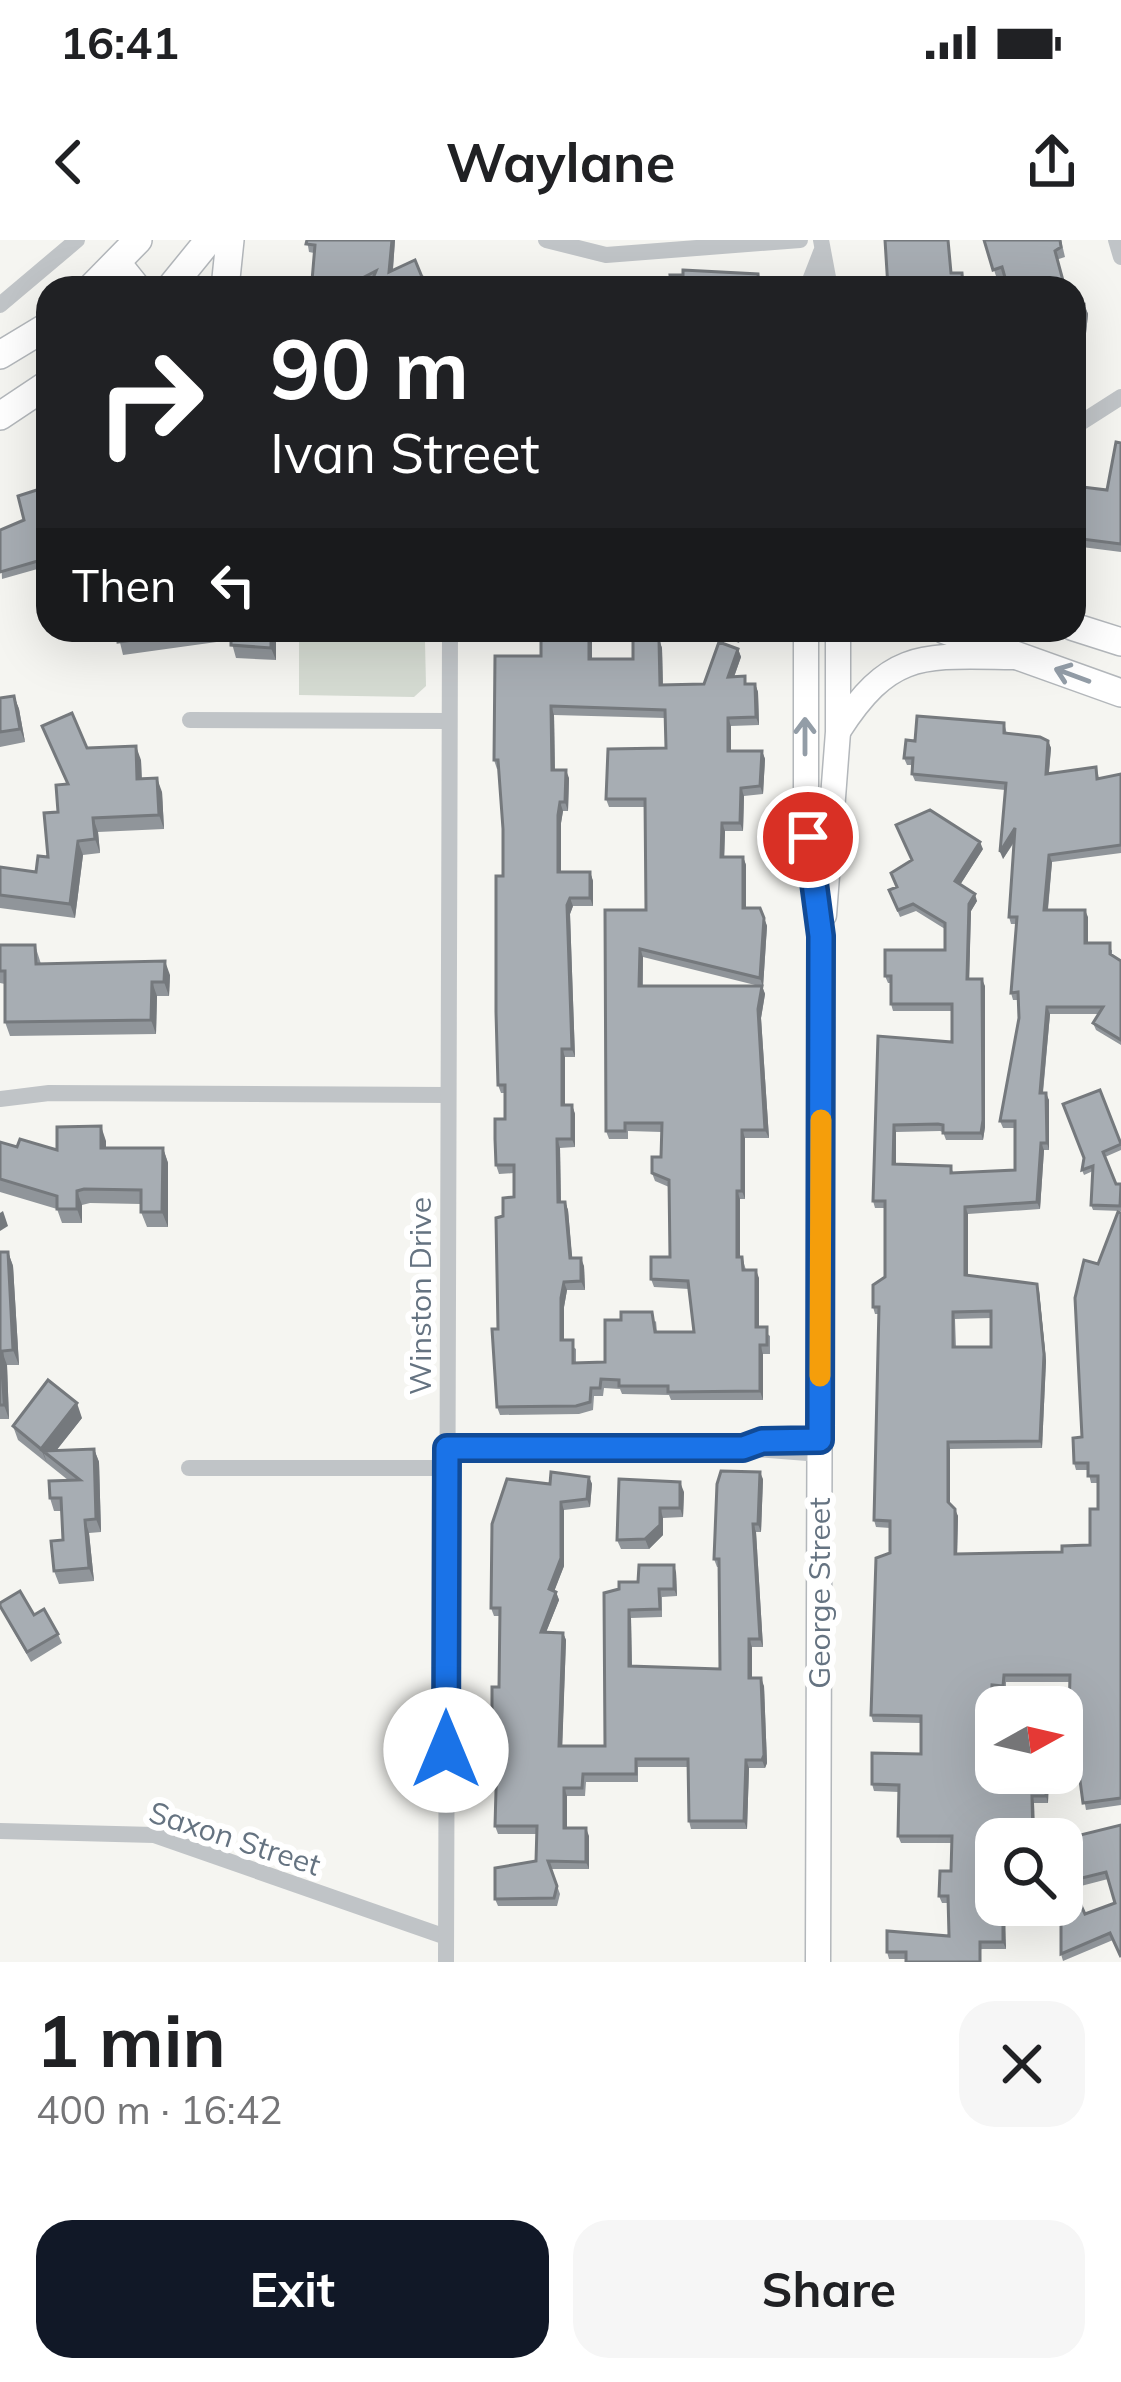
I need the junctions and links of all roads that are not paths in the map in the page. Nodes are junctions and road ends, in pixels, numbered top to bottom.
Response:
1 (76, 240) edge
2 (138, 240) edge
3 (209, 240) edge
4 (230, 240) edge
5 (546, 240) edge
6 (800, 240) edge
7 (1116, 240) edge
8 (821, 246) edge
9 (1121, 257) edge
10 (117, 263) junction
11 (103, 276) edge
12 (127, 276) edge
13 (180, 276) edge
14 (226, 276) edge
15 (811, 276) edge
16 (827, 276) edge
17 (0, 305) edge
18 (36, 333) edge
19 (0, 355) edge
20 (36, 392) edge
21 (1121, 398) edge
22 (36, 409) edge
23 (0, 416) edge
24 (1086, 420) edge
25 (1086, 631) edge
26 (450, 642) edge
27 (806, 642) edge
28 (838, 642) edge
29 (978, 642) edge
30 (1121, 642) edge
31 (1022, 658) junction
32 (1121, 693) edge
33 (190, 719) dead end
34 (449, 721) junction
35 (838, 732) junction
36 (821, 936) junction
37 (447, 1095) junction
38 (0, 1099) edge
39 (820, 1447) junction
40 (447, 1448) junction
41 (189, 1468) dead end
42 (447, 1468) junction
43 (0, 1832) edge
44 (446, 1937) junction
45 (446, 1962) edge
46 (818, 1962) edge

1 - 17 street
2 - 10 main road
3 - 13 main road
4 - 14 main road
5 - 6 street
7 - 9 street
8 - 15 street
8 - 16 street
10 - 11 main road
10 - 12 main road
18 - 19 main road
20 - 23 main road
21 - 24 street
22 - 23 main road
25 - 30 main road
26 - 34 street, Winston Drive
36 -> 27 main road, George Street
28 - 35 main road, George Street
29 - 31 main road
32 -> 31 main road
31 - 35 main road
33 - 34 street
34 - 37 street, Winston Drive
35 - 36 main road, George Street
36 - 39 main road, George Street
37 - 38 street
37 - 40 street, Winston Drive
39 - 40 street
39 - 46 main road, George Street
40 - 42 street, Winston Drive
41 - 42 street
42 - 44 street, Winston Drive
43 - 44 street, Saxon Street
44 - 45 street, Winston Drive

